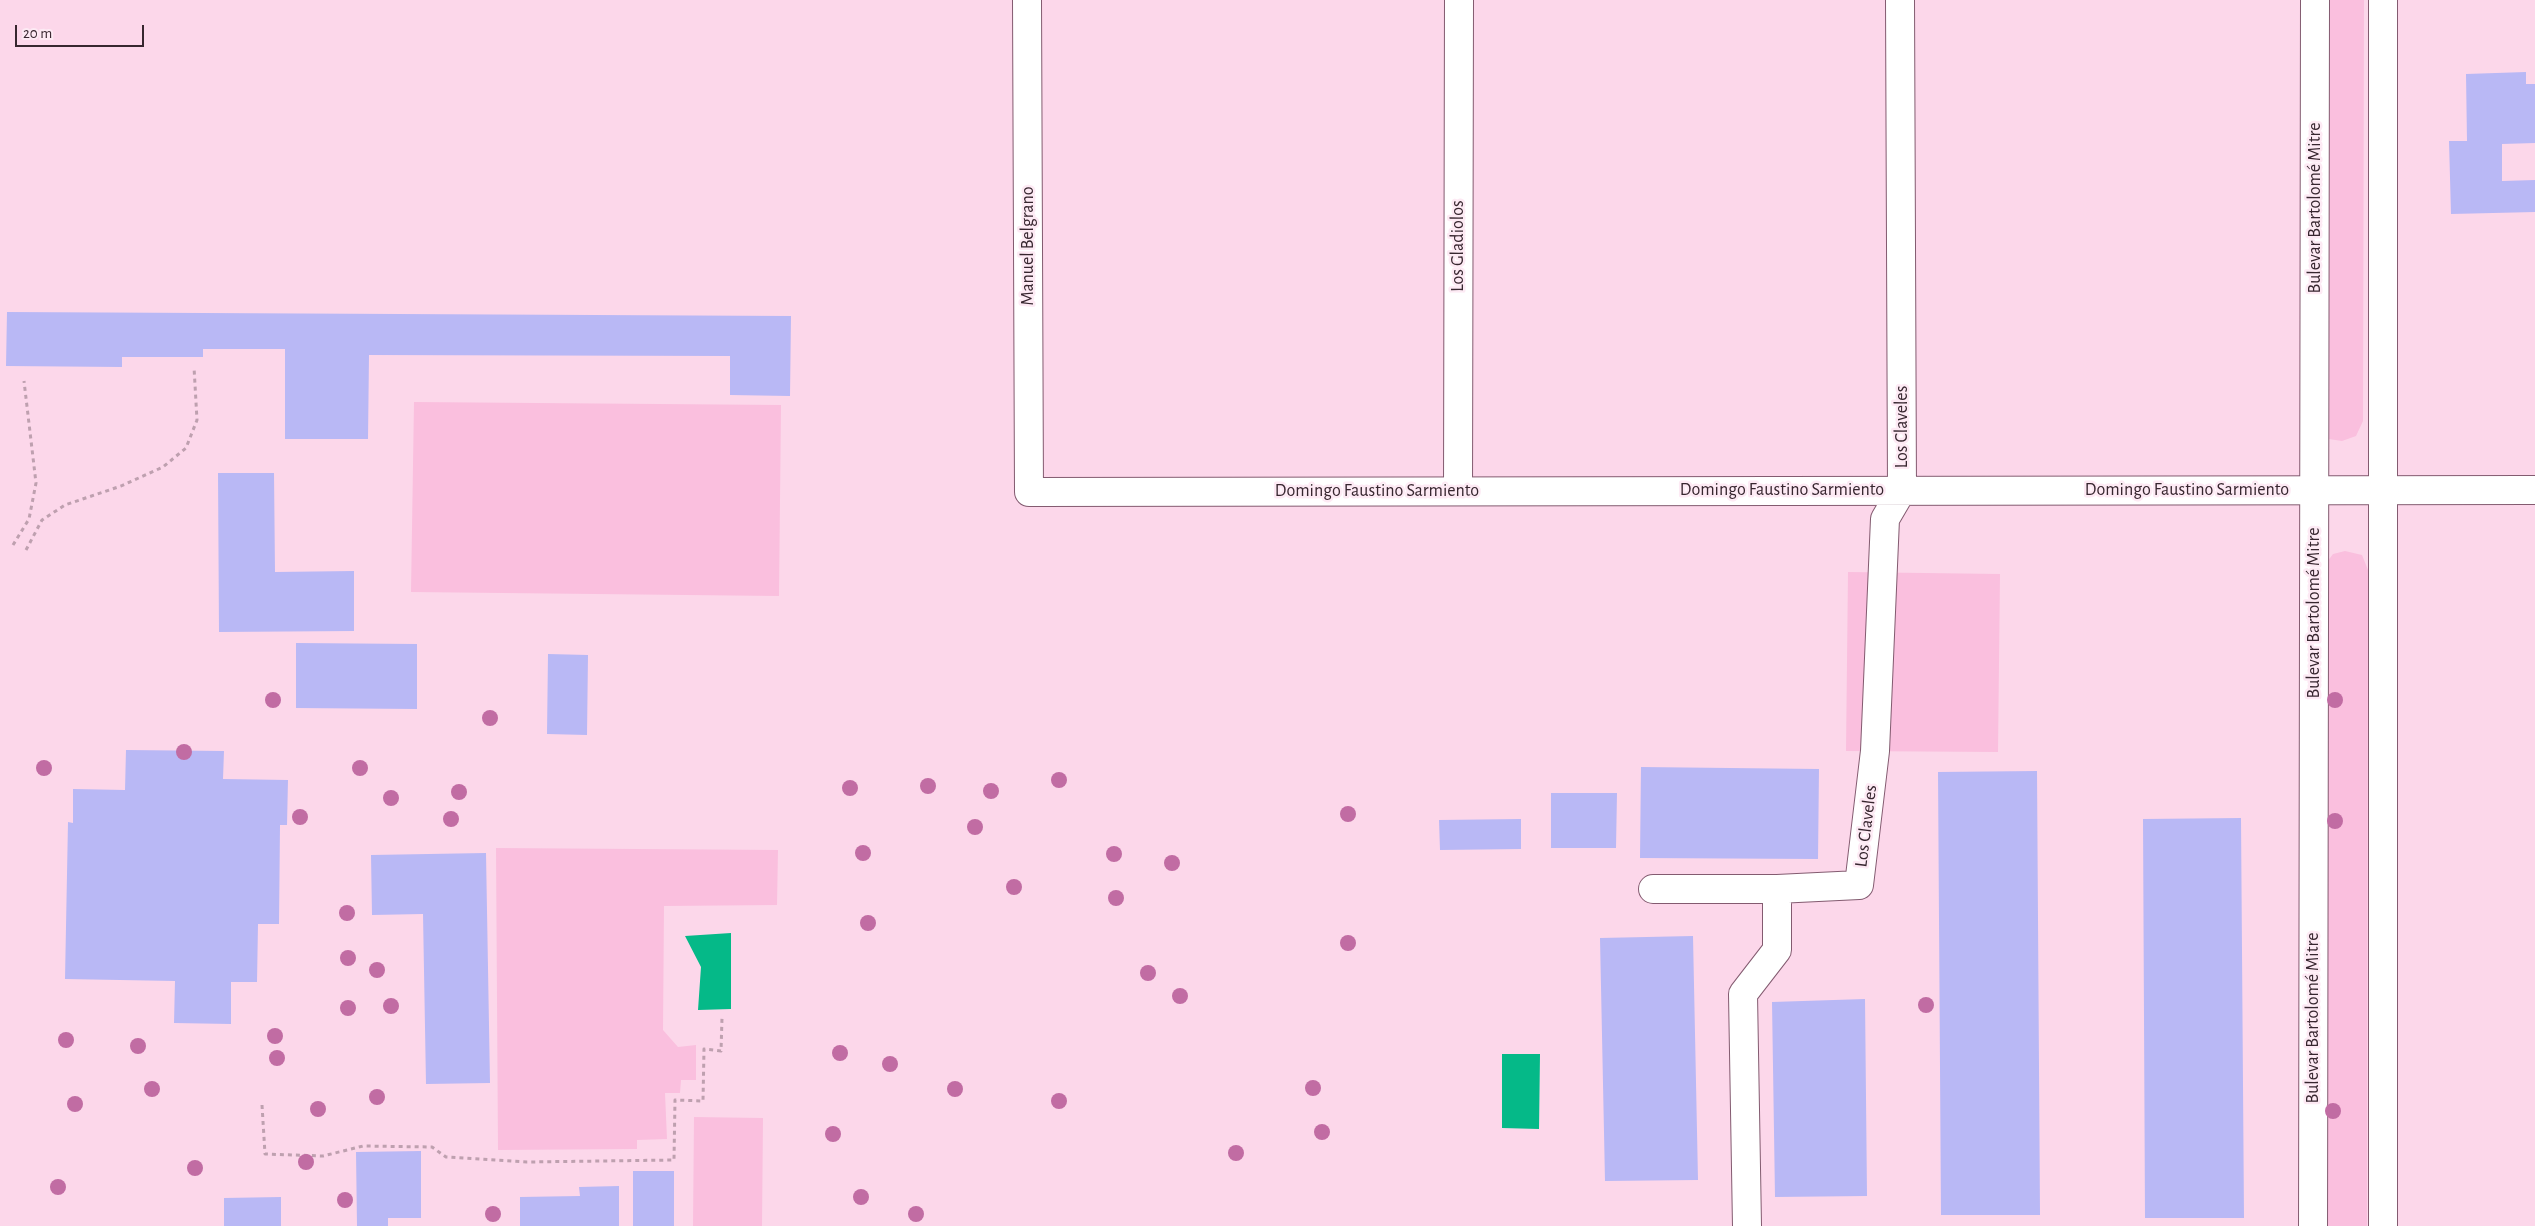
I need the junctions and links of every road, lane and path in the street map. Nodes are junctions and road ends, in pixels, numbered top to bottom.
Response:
1 (1027, 0) edge
2 (1459, 0) edge
3 (1900, 0) edge
4 (2315, 0) edge
5 (2383, 0) edge
6 (194, 367) dead end
7 (24, 382) dead end
8 (1902, 490) junction
9 (2314, 490) junction
10 (2383, 490) junction
11 (2535, 490) edge
12 (1458, 491) junction
13 (1029, 492) joint
14 (13, 545) dead end
15 (26, 550) dead end
16 (1653, 889) dead end
17 (1777, 889) junction
18 (722, 1018) dead end
19 (262, 1106) dead end
20 (1747, 1226) edge
21 (2312, 1226) edge
22 (2383, 1226) edge

1 - 13 street, Manuel Belgrano
2 - 12 street, Los Gladiolos
3 - 8 street, Los Claveles
4 - 9 street, Bulevar Bartolomé Mitre
5 - 10 street
6 - 15 path
7 - 14 path
8 - 9 street, Domingo Faustino Sarmiento
8 - 12 street, Domingo Faustino Sarmiento
8 - 17 street, Los Claveles
9 - 10 street, Domingo Faustino Sarmiento
9 - 21 street, Bulevar Bartolomé Mitre
10 - 11 street, Domingo Faustino Sarmiento
10 - 22 street
12 - 13 street, Domingo Faustino Sarmiento
16 - 17 street
17 - 20 street
18 - 19 path

